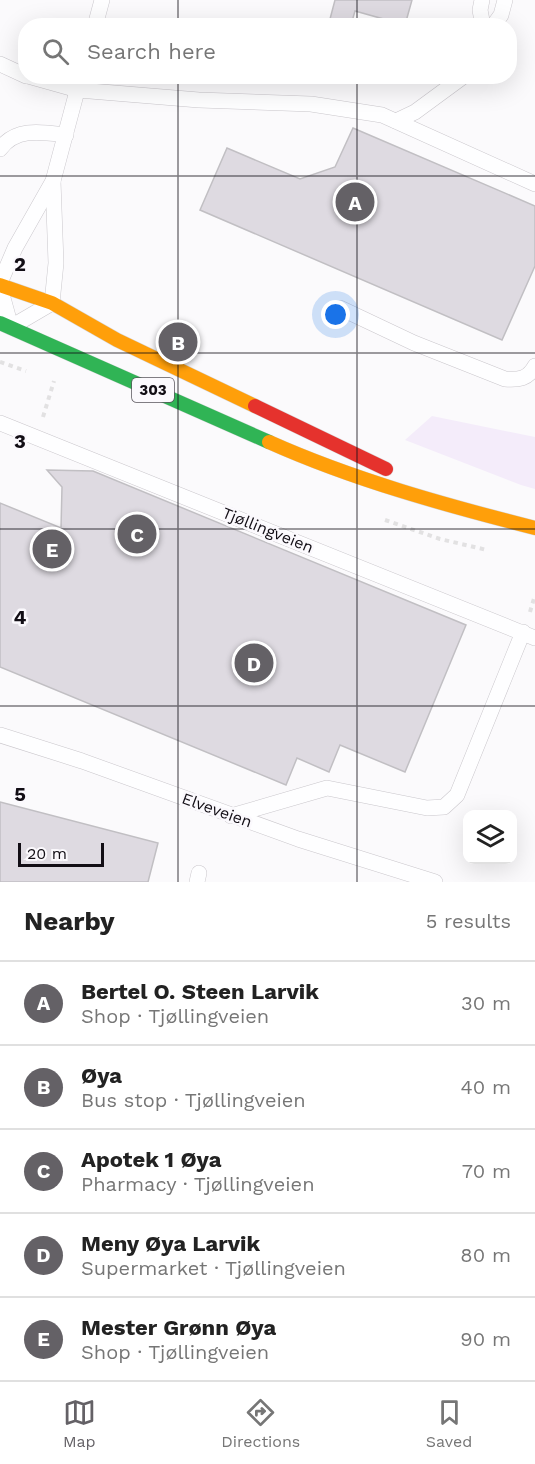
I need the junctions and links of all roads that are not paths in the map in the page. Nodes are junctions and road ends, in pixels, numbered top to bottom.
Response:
1 (102, 0) edge
2 (482, 0) edge
3 (505, 0) edge
4 (97, 18) edge
5 (482, 18) edge
6 (499, 18) edge
7 (0, 64) edge
8 (18, 72) edge
9 (80, 84) edge
10 (87, 84) edge
11 (454, 84) edge
12 (396, 121) junction
13 (66, 135) junction
14 (0, 149) edge
15 (53, 181) junction
16 (535, 184) edge
17 (0, 285) edge
18 (52, 303) junction
19 (340, 308) dead end
20 (5, 325) edge
21 (535, 366) edge
22 (0, 423) edge
23 (476, 513) junction
24 (535, 528) edge
25 (529, 635) edge
26 (0, 735) edge
27 (231, 816) junction
28 (435, 882) edge

1 - 4 lane
2 - 5 lane
3 - 6 lane
7 - 8 lane
9 - 13 lane
10 - 12 lane
11 - 12 lane
12 - 16 lane
13 - 14 lane
13 - 15 lane
15 - 17 lane
15 - 18 lane
17 - 18 main road, 303
17 - 20 lane
18 - 20 lane
18 - 23 main road, 303
19 - 21 lane
20 - 23 main road, 303
22 - 25 lane, Tjøllingveien
23 - 24 main road, 303
25 - 27 lane
26 - 27 lane, Elveveien
27 - 28 lane, Elveveien

